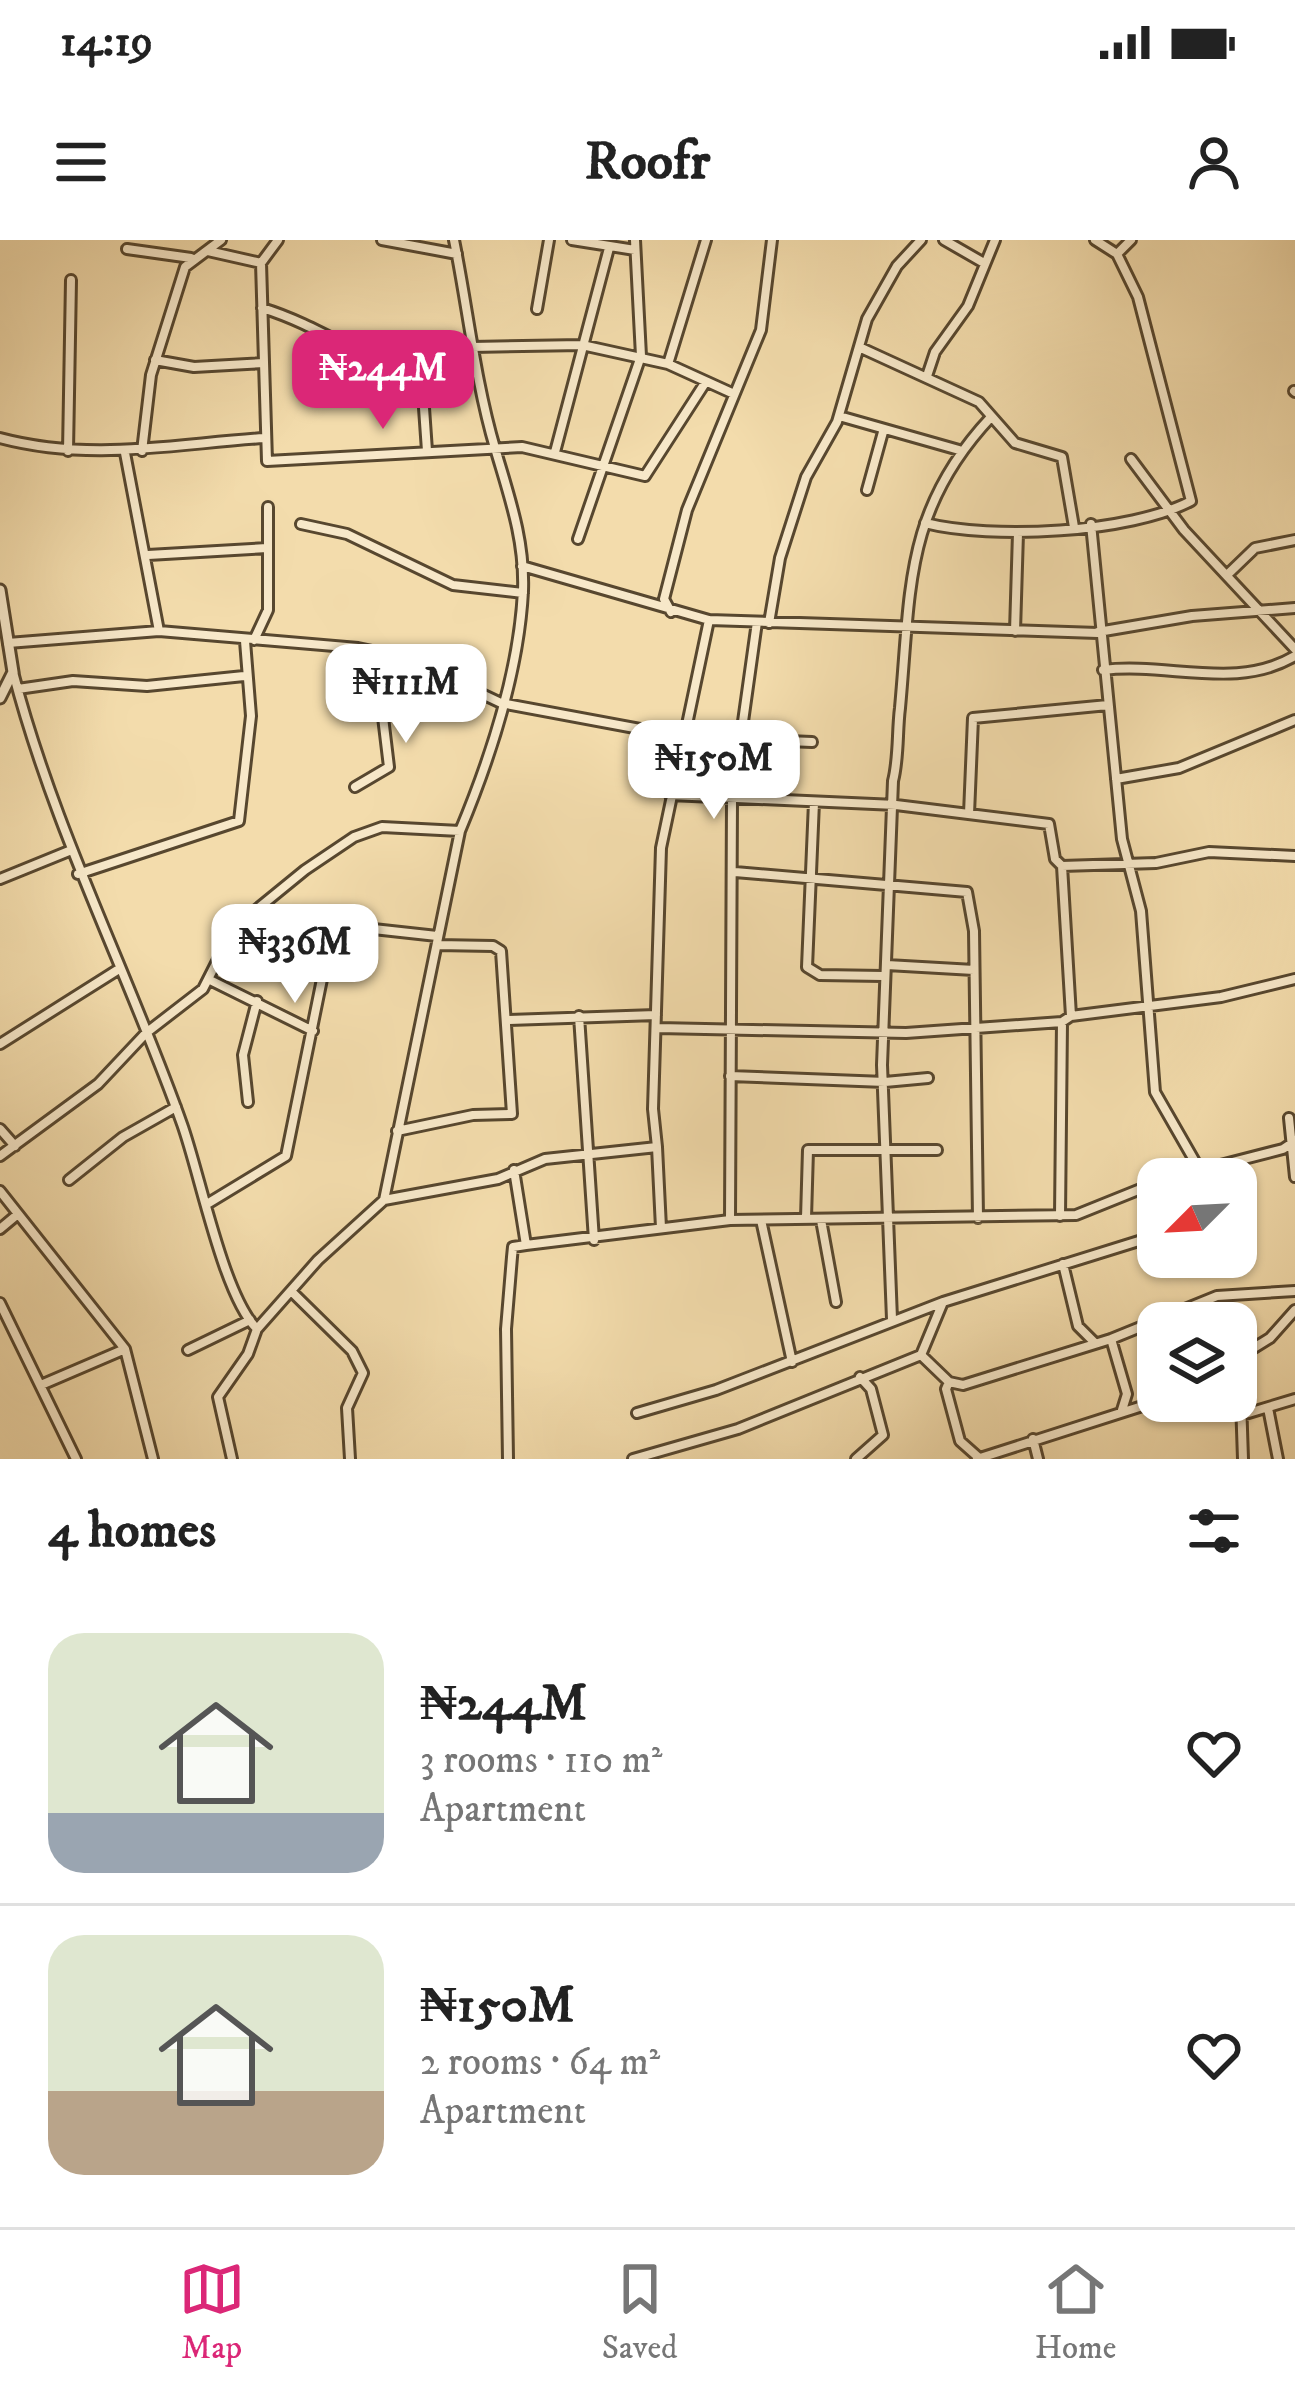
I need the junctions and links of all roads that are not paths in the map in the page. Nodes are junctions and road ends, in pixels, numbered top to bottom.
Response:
1 (221, 240) edge
2 (278, 240) edge
3 (382, 240) edge
4 (454, 240) edge
5 (549, 240) edge
6 (572, 240) edge
7 (706, 240) edge
8 (772, 240) edge
9 (922, 240) edge
10 (944, 240) edge
11 (994, 240) edge
12 (1095, 240) edge
13 (1131, 240) edge
14 (635, 245) edge
15 (608, 248) junction
16 (127, 249) dead end
17 (208, 251) junction
18 (457, 254) junction
19 (1117, 254) junction
20 (191, 258) junction
21 (261, 263) junction
22 (985, 263) junction
23 (71, 280) dead end
24 (262, 308) junction
25 (537, 309) dead end
26 (583, 345) junction
27 (472, 347) junction
28 (859, 347) junction
29 (641, 356) junction
30 (155, 360) junction
31 (264, 363) junction
32 (668, 364) junction
33 (927, 376) junction
34 (705, 383) junction
35 (734, 394) junction
36 (839, 416) junction
37 (991, 417) junction
38 (883, 432) junction
39 (0, 438) edge
40 (264, 438) junction
41 (495, 448) junction
42 (959, 450) junction
43 (68, 451) junction
44 (142, 452) junction
45 (427, 452) junction
46 (555, 452) junction
47 (125, 453) junction
48 (1131, 459) dead end
49 (600, 464) junction
50 (867, 490) dead end
51 (268, 507) dead end
52 (1173, 509) junction
53 (925, 523) junction
54 (301, 524) dead end
55 (1091, 524) junction
56 (1074, 528) junction
57 (1018, 533) junction
58 (578, 539) dead end
59 (1295, 540) edge
60 (268, 548) junction
61 (148, 555) junction
62 (522, 566) junction
63 (1227, 575) junction
64 (523, 593) junction
65 (0, 595) edge
66 (1295, 608) edge
67 (672, 613) junction
68 (1263, 614) junction
69 (710, 620) junction
70 (757, 622) junction
71 (769, 624) junction
72 (907, 625) junction
73 (159, 631) junction
74 (1015, 631) junction
75 (1098, 632) junction
76 (249, 641) junction
77 (8, 643) junction
78 (1295, 652) edge
79 (406, 658) junction
80 (1103, 670) junction
81 (14, 672) junction
82 (244, 676) junction
83 (18, 692) junction
84 (0, 699) edge
85 (501, 703) junction
86 (1108, 705) junction
87 (1295, 720) edge
88 (683, 737) junction
89 (737, 739) junction
90 (812, 742) dead end
91 (1115, 778) junction
92 (355, 787) dead end
93 (670, 795) junction
94 (732, 800) junction
95 (814, 802) junction
96 (896, 805) junction
97 (969, 814) junction
98 (460, 831) junction
99 (69, 851) junction
100 (1295, 856) edge
101 (1130, 864) junction
102 (1062, 866) junction
103 (735, 872) junction
104 (78, 874) junction
105 (810, 877) junction
106 (0, 878) edge
107 (885, 882) junction
108 (437, 940) junction
109 (887, 965) junction
110 (119, 969) junction
111 (974, 970) junction
112 (883, 976) junction
113 (1295, 979) edge
114 (212, 980) junction
115 (257, 1001) junction
116 (1146, 1006) junction
117 (656, 1015) junction
118 (579, 1016) junction
119 (1067, 1019) junction
120 (509, 1020) junction
121 (658, 1028) junction
122 (973, 1028) junction
123 (313, 1030) junction
124 (728, 1032) junction
125 (885, 1032) junction
126 (146, 1033) junction
127 (0, 1044) edge
128 (730, 1076) junction
129 (928, 1078) dead end
130 (885, 1082) junction
131 (248, 1102) dead end
132 (176, 1107) junction
133 (1289, 1118) dead end
134 (0, 1130) edge
135 (397, 1131) junction
136 (1293, 1144) edge
137 (15, 1146) junction
138 (657, 1147) junction
139 (937, 1150) dead end
140 (887, 1151) junction
141 (587, 1155) junction
142 (0, 1156) edge
143 (1193, 1158) edge
144 (1235, 1158) edge
145 (514, 1170) junction
146 (1295, 1177) edge
147 (69, 1180) dead end
148 (0, 1191) edge
149 (1137, 1191) edge
150 (384, 1200) junction
151 (207, 1204) junction
152 (18, 1214) junction
153 (1060, 1216) junction
154 (806, 1218) junction
155 (887, 1218) junction
156 (978, 1218) junction
157 (730, 1220) junction
158 (761, 1220) junction
159 (821, 1220) junction
160 (661, 1228) junction
161 (0, 1229) edge
162 (594, 1240) junction
163 (1137, 1241) edge
164 (526, 1245) junction
165 (1063, 1264) junction
166 (1295, 1291) edge
167 (291, 1292) junction
168 (836, 1302) dead end
169 (943, 1302) junction
170 (0, 1303) edge
171 (1295, 1310) edge
172 (892, 1319) junction
173 (253, 1325) junction
174 (1112, 1339) junction
175 (1096, 1343) junction
176 (1257, 1345) edge
177 (125, 1349) junction
178 (188, 1350) dead end
179 (921, 1355) junction
180 (791, 1362) junction
181 (860, 1377) junction
182 (949, 1382) junction
183 (41, 1385) junction
184 (1127, 1394) junction
185 (1295, 1399) edge
186 (1137, 1403) edge
187 (1137, 1407) edge
188 (1123, 1410) junction
189 (1265, 1412) junction
190 (637, 1413) dead end
191 (1257, 1413) edge
192 (1242, 1422) edge
193 (1033, 1439) junction
194 (680, 1447) junction
195 (977, 1458) edge
196 (76, 1459) edge
197 (153, 1459) edge
198 (232, 1459) edge
199 (350, 1459) edge
200 (508, 1459) edge
201 (634, 1459) edge
202 (680, 1459) edge
203 (856, 1459) edge
204 (1038, 1459) edge
205 (1243, 1459) edge
206 (1278, 1459) edge

1 - 17 street
2 - 21 street
3 - 18 street
4 - 18 street
5 - 25 street
6 - 15 street
7 - 32 street
8 - 35 street
9 - 28 street
10 - 22 street
11 - 22 street
12 - 19 street
13 - 19 street
14 - 15 street
14 - 29 street
15 - 26 street
16 - 20 street
17 - 20 street
17 - 21 street
18 - 27 street
19 - 52 street
20 - 30 street
21 - 24 street
22 - 33 street
23 - 43 street
24 - 31 street
24 - 45 street
26 - 27 street
26 - 29 street
26 - 46 street
27 - 41 street
28 - 33 street
28 - 36 street
29 - 32 street
29 - 49 street
30 - 31 street
30 - 44 street
31 - 40 street
32 - 34 street
33 - 37 street
34 - 35 street
34 - 49 street
35 - 67 street
36 - 38 street
36 - 71 street
37 - 42 street
37 - 56 street
38 - 42 street
38 - 50 street
39 - 43 street
40 - 44 street
40 - 45 street
41 - 45 street
41 - 46 street
41 - 62 street
42 - 53 street
43 - 47 street
44 - 47 street
46 - 49 street
47 - 61 street
48 - 52 street
49 - 58 street
51 - 60 street
52 - 55 street
52 - 63 street
53 - 57 street
53 - 72 street
54 - 64 street
55 - 56 street
55 - 75 street
56 - 57 street
57 - 74 street
59 - 63 street
60 - 61 street
60 - 76 street
61 - 73 street
62 - 64 street
62 - 67 street
63 - 68 street
64 - 85 street
65 - 77 street
66 - 68 street
67 - 69 street
68 - 75 street
68 - 78 street
69 - 70 street
69 - 88 street
70 - 71 street
70 - 89 street
71 - 72 street
72 - 74 street
72 - 96 street
73 - 76 street
73 - 77 street
74 - 75 street
75 - 80 street
76 - 79 street
76 - 82 street
77 - 81 street
78 - 80 street
79 - 85 street
79 - 92 street
80 - 86 street
81 - 83 street
81 - 84 street
82 - 83 street
82 - 104 street
83 - 84 street
83 - 99 street
85 - 88 street
85 - 98 street
86 - 91 street
86 - 97 street
87 - 91 street
88 - 89 street
88 - 93 street
89 - 90 street
89 - 94 street
91 - 101 street
93 - 94 street
93 - 117 street
94 - 95 street
94 - 103 street
95 - 96 street
95 - 105 street
96 - 97 street
96 - 107 street
97 - 102 street
98 - 108 street
98 - 114 street
99 - 104 street
99 - 106 street
100 - 101 street
101 - 102 street
101 - 116 street
102 - 119 street
103 - 105 street
103 - 124 street
104 - 110 street
105 - 107 street
105 - 112 street
107 - 109 street
107 - 111 street
108 - 120 street
108 - 123 street
108 - 135 street
109 - 111 street
109 - 112 street
110 - 126 street
110 - 127 street
111 - 122 street
112 - 125 street
113 - 116 street
114 - 115 street
114 - 126 street
115 - 123 street
115 - 131 street
116 - 119 street
116 - 143 street
117 - 118 street
117 - 121 street
118 - 120 street
118 - 141 street
119 - 122 street
119 - 153 street
120 - 135 street
121 - 124 street
121 - 138 street
122 - 125 street
122 - 156 street
123 - 151 street
124 - 125 street
124 - 128 street
125 - 130 street
126 - 132 street
126 - 137 street
128 - 130 street
128 - 157 street
129 - 130 street
130 - 140 street
132 - 147 street
132 - 151 street
133 - 136 street
134 - 137 street
135 - 150 street
136 - 144 street
136 - 146 street
137 - 142 street
138 - 141 street
138 - 160 street
139 - 140 street
140 - 154 street
140 - 155 street
141 - 145 street
141 - 162 street
145 - 150 street
145 - 164 street
148 - 152 street
149 - 153 street
150 - 167 street
151 - 173 street
152 - 161 street
152 - 177 street
153 - 156 street
154 - 158 street
154 - 159 street
155 - 156 street
155 - 159 street
155 - 172 street
157 - 158 street
157 - 160 street
158 - 180 street
159 - 168 street
160 - 162 street
162 - 164 street
163 - 165 street
164 - 200 street
165 - 169 street
165 - 175 street
166 - 174 street
167 - 173 street
167 - 199 street
169 - 172 street
169 - 179 street
170 - 183 street
171 - 176 street
172 - 180 street
173 - 178 street
173 - 198 street
174 - 175 street
174 - 184 street
175 - 182 street
177 - 183 street
177 - 197 street
179 - 181 street
179 - 182 street
180 - 190 street
181 - 194 street
181 - 203 street
182 - 195 street
183 - 196 street
184 - 186 street
184 - 188 street
185 - 189 street
187 - 188 street
188 - 193 street
189 - 191 street
189 - 206 street
192 - 205 street
193 - 195 street
193 - 204 street
194 - 201 street
194 - 202 street

